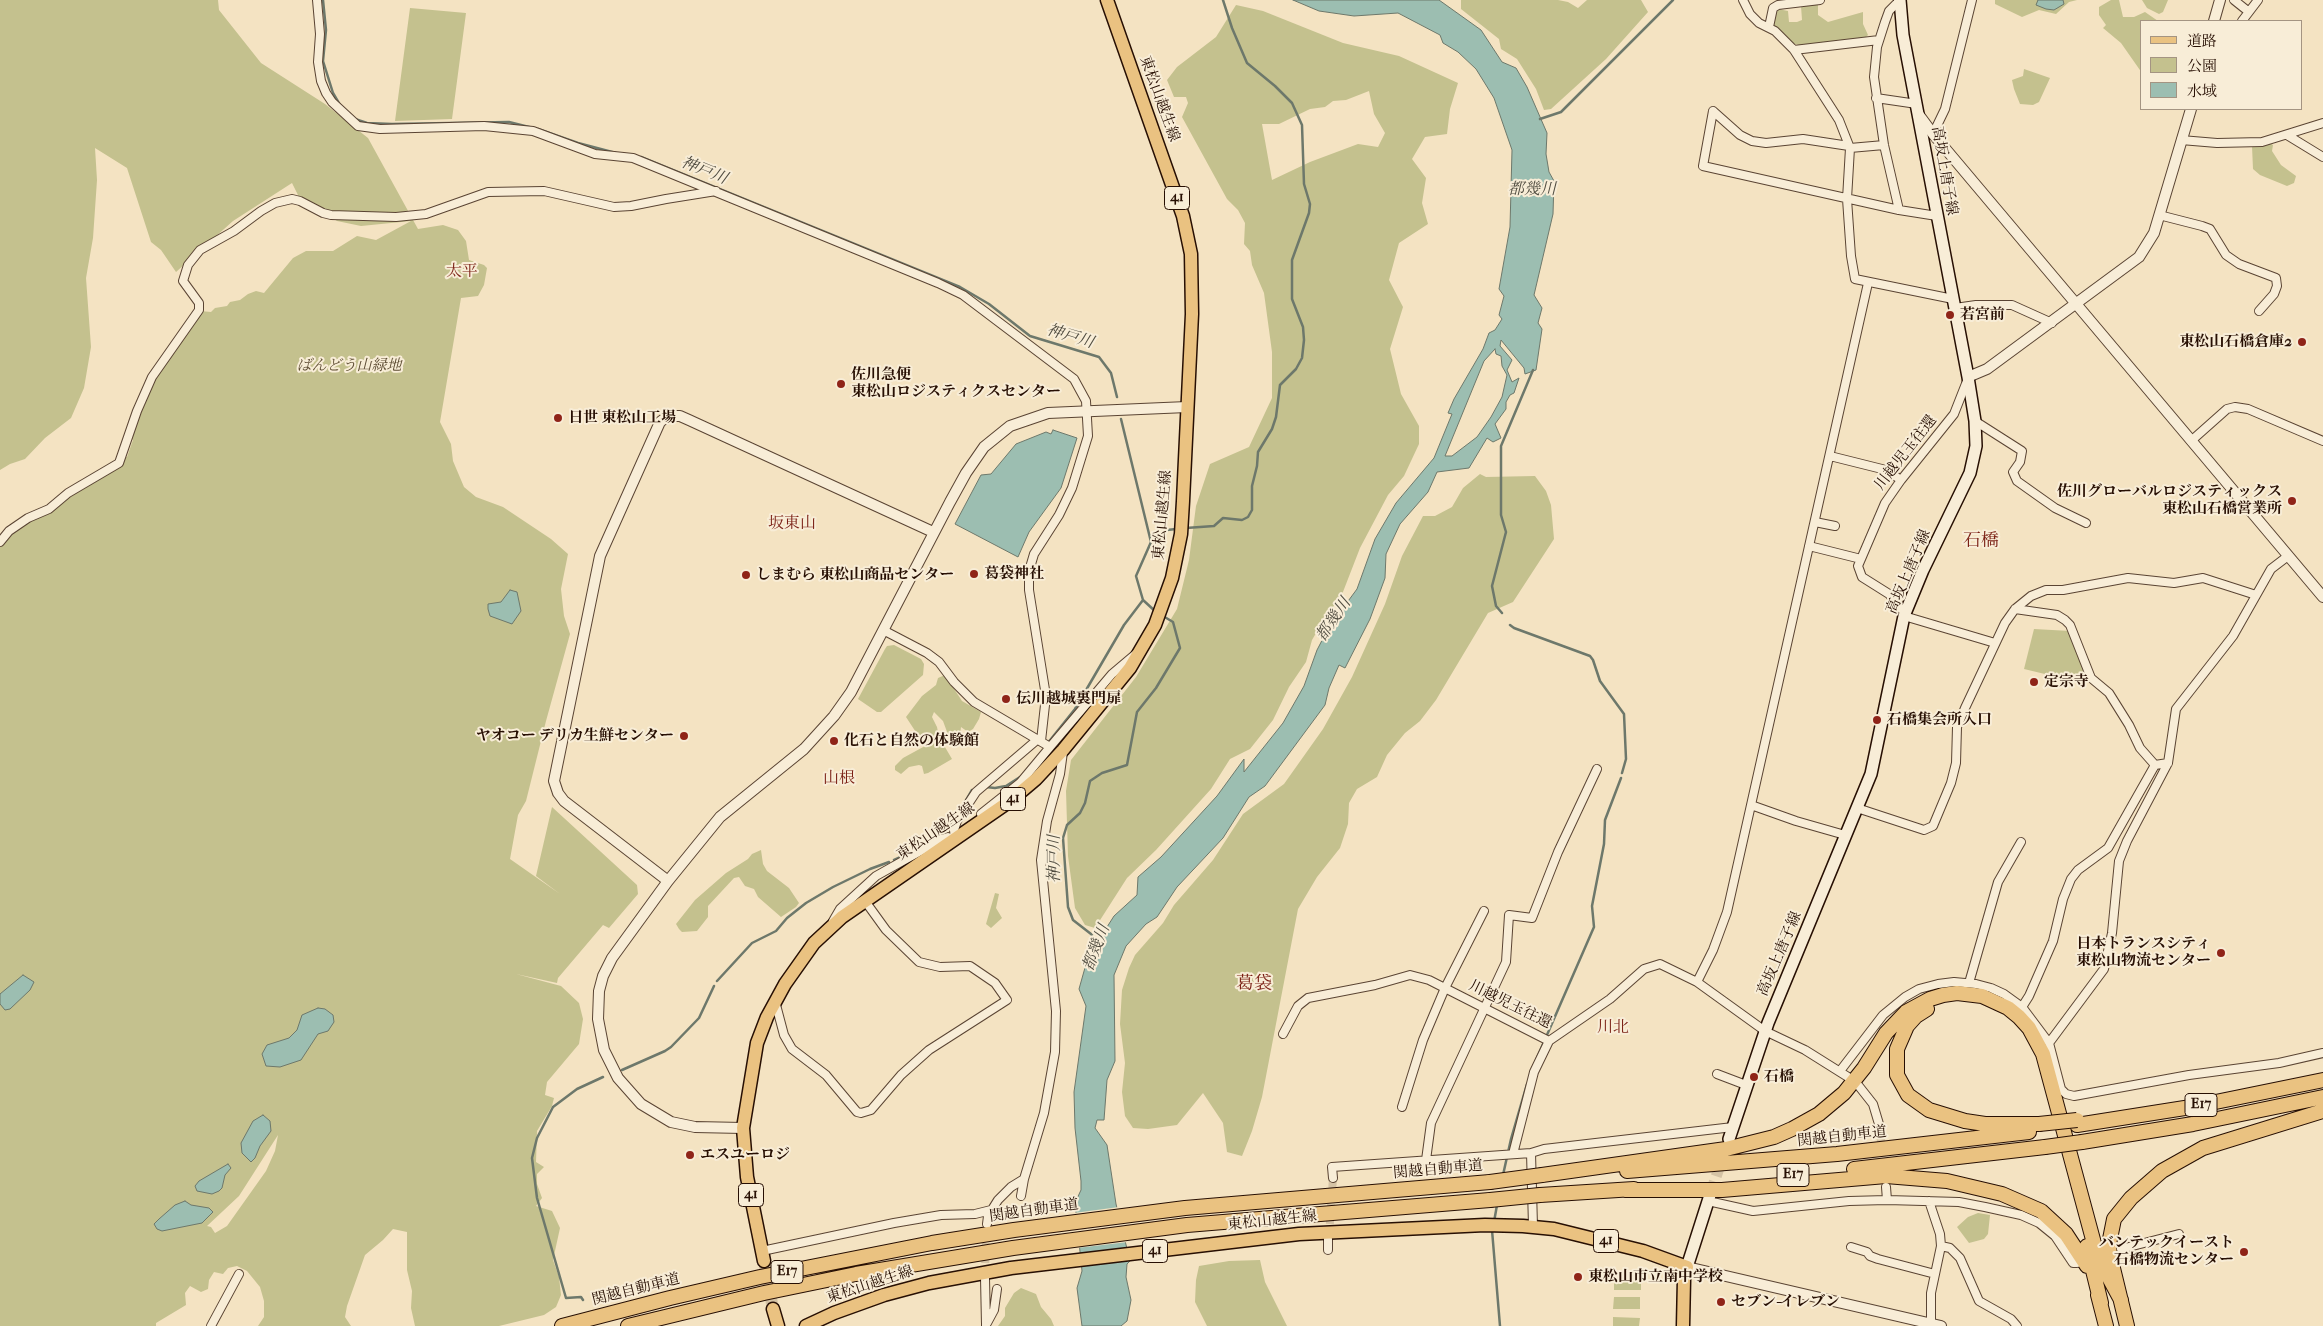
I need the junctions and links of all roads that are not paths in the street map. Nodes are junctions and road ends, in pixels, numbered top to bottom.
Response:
1 (317, 0) edge
2 (1106, 0) edge
3 (1743, 0) edge
4 (1820, 0) edge
5 (1900, 0) edge
6 (1972, 0) edge
7 (2220, 0) edge
8 (2234, 0) edge
9 (2258, 0) edge
10 (2249, 12) junction
11 (2214, 20) edge
12 (2243, 20) edge
13 (1769, 28) junction
14 (1879, 40) junction
15 (1794, 50) junction
16 (1876, 98) junction
17 (1918, 109) junction
18 (2191, 110) edge
19 (2323, 123) edge
20 (1933, 134) junction
21 (2286, 135) junction
22 (2181, 140) junction
23 (1884, 145) junction
24 (1849, 147) junction
25 (2323, 157) edge
26 (716, 191) junction
27 (1847, 199) junction
28 (1899, 210) junction
29 (2159, 215) junction
30 (1937, 216) junction
31 (1868, 283) junction
32 (1954, 304) junction
33 (2077, 305) junction
34 (2259, 311) dead end
35 (2052, 322) junction
36 (1968, 377) junction
37 (1187, 407) junction
38 (1087, 410) junction
39 (1975, 421) junction
40 (2191, 441) junction
41 (2323, 441) edge
42 (1830, 456) junction
43 (1901, 480) junction
44 (1815, 522) junction
45 (2086, 523) dead end
46 (1835, 526) dead end
47 (933, 532) junction
48 (0, 542) edge
49 (1809, 546) junction
50 (2288, 556) junction
51 (1861, 559) junction
52 (2256, 595) junction
53 (2323, 598) edge
54 (2015, 608) junction
55 (1905, 614) junction
56 (883, 630) junction
57 (1995, 643) junction
58 (1142, 650) junction
59 (1040, 740) junction
60 (1050, 747) junction
61 (1063, 750) junction
62 (2168, 763) junction
63 (2155, 765) junction
64 (1597, 770) dead end
65 (1751, 804) junction
66 (1857, 808) junction
67 (1846, 835) junction
68 (959, 836) junction
69 (2021, 842) dead end
70 (668, 881) junction
71 (864, 901) junction
72 (1484, 911) dead end
73 (833, 926) junction
74 (1698, 982) junction
75 (1969, 983) junction
76 (1445, 988) junction
77 (775, 1001) junction
78 (2022, 1007) junction
79 (1484, 1008) junction
80 (1765, 1031) junction
81 (1283, 1034) dead end
82 (1546, 1039) junction
83 (2049, 1043) junction
84 (2323, 1053) edge
85 (1840, 1070) junction
86 (1717, 1074) dead end
87 (1848, 1077) dead end
88 (2323, 1080) edge
89 (1746, 1085) junction
90 (1858, 1086) dead end
91 (2323, 1097) edge
92 (1402, 1107) dead end
93 (2323, 1111) edge
94 (1879, 1124) tunnel mouth
95 (1733, 1127) junction
96 (2040, 1127) junction
97 (742, 1128) junction
98 (1729, 1140) dead end
99 (1531, 1152) junction
100 (1509, 1154) junction
101 (1426, 1160) junction
102 (1542, 1177) junction
103 (1332, 1178) dead end
104 (1024, 1179) junction
105 (1886, 1187) dead end
106 (1625, 1190) junction
107 (1021, 1196) dead end
108 (1710, 1197) joint
109 (1887, 1200) junction
110 (1929, 1201) junction
111 (991, 1210) junction
112 (987, 1224) tunnel mouth
113 (1528, 1226) junction
114 (2179, 1234) dead end
115 (1328, 1238) tunnel mouth
116 (1941, 1246) junction
117 (1852, 1247) dead end
118 (2121, 1249) dead end
119 (1328, 1250) dead end
120 (763, 1256) joint
121 (2077, 1263) dead end
122 (1687, 1267) junction
123 (239, 1274) dead end
124 (1935, 1274) junction
125 (985, 1278) tunnel mouth
126 (998, 1290) dead end
127 (2121, 1300) junction
128 (2101, 1303) junction
129 (774, 1309) tunnel mouth
130 (1930, 1325) edge
131 (211, 1326) edge
132 (562, 1326) edge
133 (628, 1326) edge
134 (778, 1326) edge
135 (806, 1326) edge
136 (986, 1326) edge
137 (1682, 1326) edge
138 (1941, 1326) edge
139 (2017, 1326) edge
140 (2106, 1326) edge
141 (2127, 1326) edge

1 - 26 street
2 - 37 main road, 東松山越生線 / 41
3 - 13 street
4 - 13 street
5 - 14 street
5 - 17 main road, 高坂上唐子線
6 - 20 street
7 - 11 street
8 - 10 street
9 - 10 street
10 - 12 street
13 - 15 street
14 - 15 street
14 - 16 street
15 - 24 street
16 - 17 street
16 - 23 street
17 - 20 street
17 - 30 main road, 高坂上唐子線
18 - 22 street
19 - 21 street
20 - 33 street
21 - 22 street
21 - 25 street
22 - 29 street
23 - 24 street
23 - 28 street
24 - 27 street
24 - 27 street
26 - 38 street
26 - 48 street
27 - 28 street
27 - 31 street
28 - 30 street
29 - 33 street
29 - 34 street
30 - 32 main road, 高坂上唐子線
31 - 32 street
31 - 42 street
32 - 35 street
32 - 36 main road, 高坂上唐子線
33 - 35 street
33 - 40 street
35 - 36 street
36 - 39 main road, 高坂上唐子線
36 - 43 street, 川越児玉往還
37 - 38 street
37 - 58 main road, 東松山越生線 / 41
38 - 47 street
38 - 59 street
39 - 45 street
39 - 55 main road, 高坂上唐子線
40 - 41 street
40 - 50 street
42 - 43 street
42 - 44 street
43 - 51 street, 川越児玉往還
44 - 46 street
44 - 49 street
47 - 56 street
47 - 70 street
49 - 51 street
49 - 65 street
50 - 52 street
50 - 53 street
51 - 55 street
52 - 54 street
52 - 62 street
54 - 57 street
54 - 63 street
55 - 57 street
55 - 66 main road, 高坂上唐子線
56 - 59 street
56 - 70 street
57 - 66 street
58 - 60 street
58 - 61 main road, 東松山越生線 / 41
59 - 60 street
59 - 68 street
60 - 68 street
61 - 68 main road, 東松山越生線 / 41
61 - 104 street
62 - 63 street
62 - 83 street
63 - 78 street
64 - 79 street
65 - 67 street
65 - 74 street
66 - 67 main road, 高坂上唐子線
67 - 80 main road, 高坂上唐子線
68 - 71 main road, 東松山越生線 / 41
68 - 73 street
69 - 75 street
70 - 97 street
71 - 73 main road, 東松山越生線 / 41
71 - 77 street
72 - 76 street
73 - 77 main road, 東松山越生線 / 41
74 - 80 street, 川越児玉往還
74 - 82 street, 川越児玉往還
75 - 78 street
75 - 85 street
76 - 79 street, 川越児玉往還
76 - 81 street, 川越児玉往還
76 - 92 street
77 - 97 main road, 東松山越生線 / 41
78 - 83 street
79 - 82 street, 川越児玉往還
79 - 101 street
80 - 85 street, 川越児玉往還
80 - 89 main road, 高坂上唐子線
82 - 100 street
83 - 84 street
85 - 87 street, 川越児玉往還
86 - 89 street
88 - 96 highway, 関越自動車道 / E17
89 - 95 main road, 高坂上唐子線
90 - 94 street
91 - 106 highway, E17, bridge
93 - 127 highway
95 - 98 main road, 高坂上唐子線
95 - 99 street
96 - 102 highway, 関越自動車道 / E17
96 - 128 highway
97 - 120 main road, 東松山越生線 / 41
99 - 100 street
99 - 113 street
100 - 101 street
101 - 103 street
102 - 127 highway
102 - 132 highway, 関越自動車道 / E17, bridge
104 - 107 street
104 - 111 street
105 - 109 street
106 - 128 highway
106 - 133 highway, E17, bridge
108 - 109 street
108 - 122 main road
109 - 110 street
110 - 116 street
110 - 121 street
111 - 112 street
111 - 120 street
113 - 122 main road, 東松山越生線 / 41
113 - 135 main road, 東松山越生線 / 41
114 - 118 street
115 - 119 street
116 - 124 street
116 - 139 street
117 - 124 street
122 - 130 street
122 - 137 main road
123 - 131 street
124 - 130 street
125 - 136 street
126 - 136 street
127 - 141 highway
128 - 140 highway
129 - 134 main road
130 - 138 street

